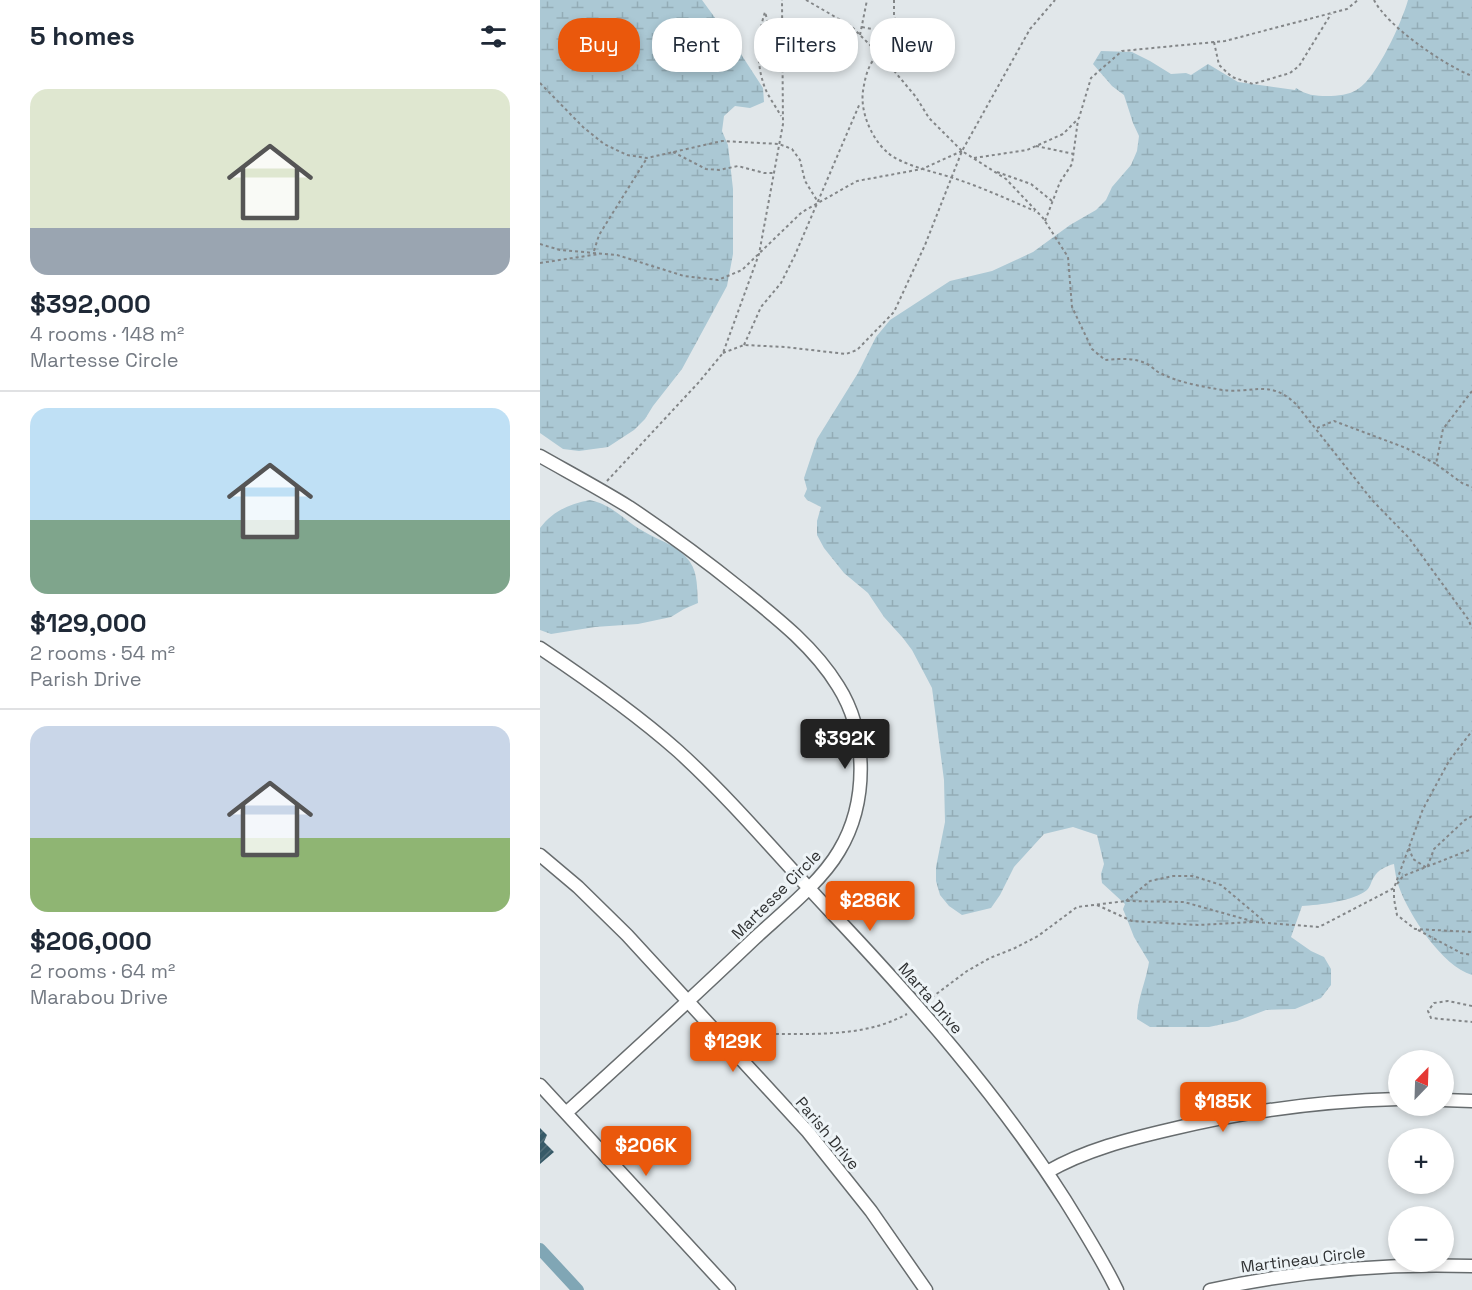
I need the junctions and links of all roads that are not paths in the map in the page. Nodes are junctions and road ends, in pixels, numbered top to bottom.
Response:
1 (540, 456) edge
2 (540, 648) edge
3 (540, 855) edge
4 (808, 888) junction
5 (688, 1002) junction
6 (540, 1085) edge
7 (1454, 1100) edge
8 (1388, 1101) edge
9 (1472, 1101) edge
10 (566, 1113) junction
11 (1047, 1172) junction
12 (1472, 1266) edge
13 (729, 1290) edge
14 (926, 1290) edge
15 (1117, 1290) edge
16 (1210, 1290) edge

1 - 4 street, Martesse Circle
2 - 4 street, Marta Drive
3 - 5 street, Parish Drive
4 - 5 street, Martesse Circle
4 - 11 street, Marta Drive
5 - 10 street, Martesse Circle
5 - 14 street, Parish Drive
6 - 10 street
7 - 9 street
8 - 11 street
10 - 13 street
11 - 15 street, Marta Drive
12 - 16 street, Martineau Circle

